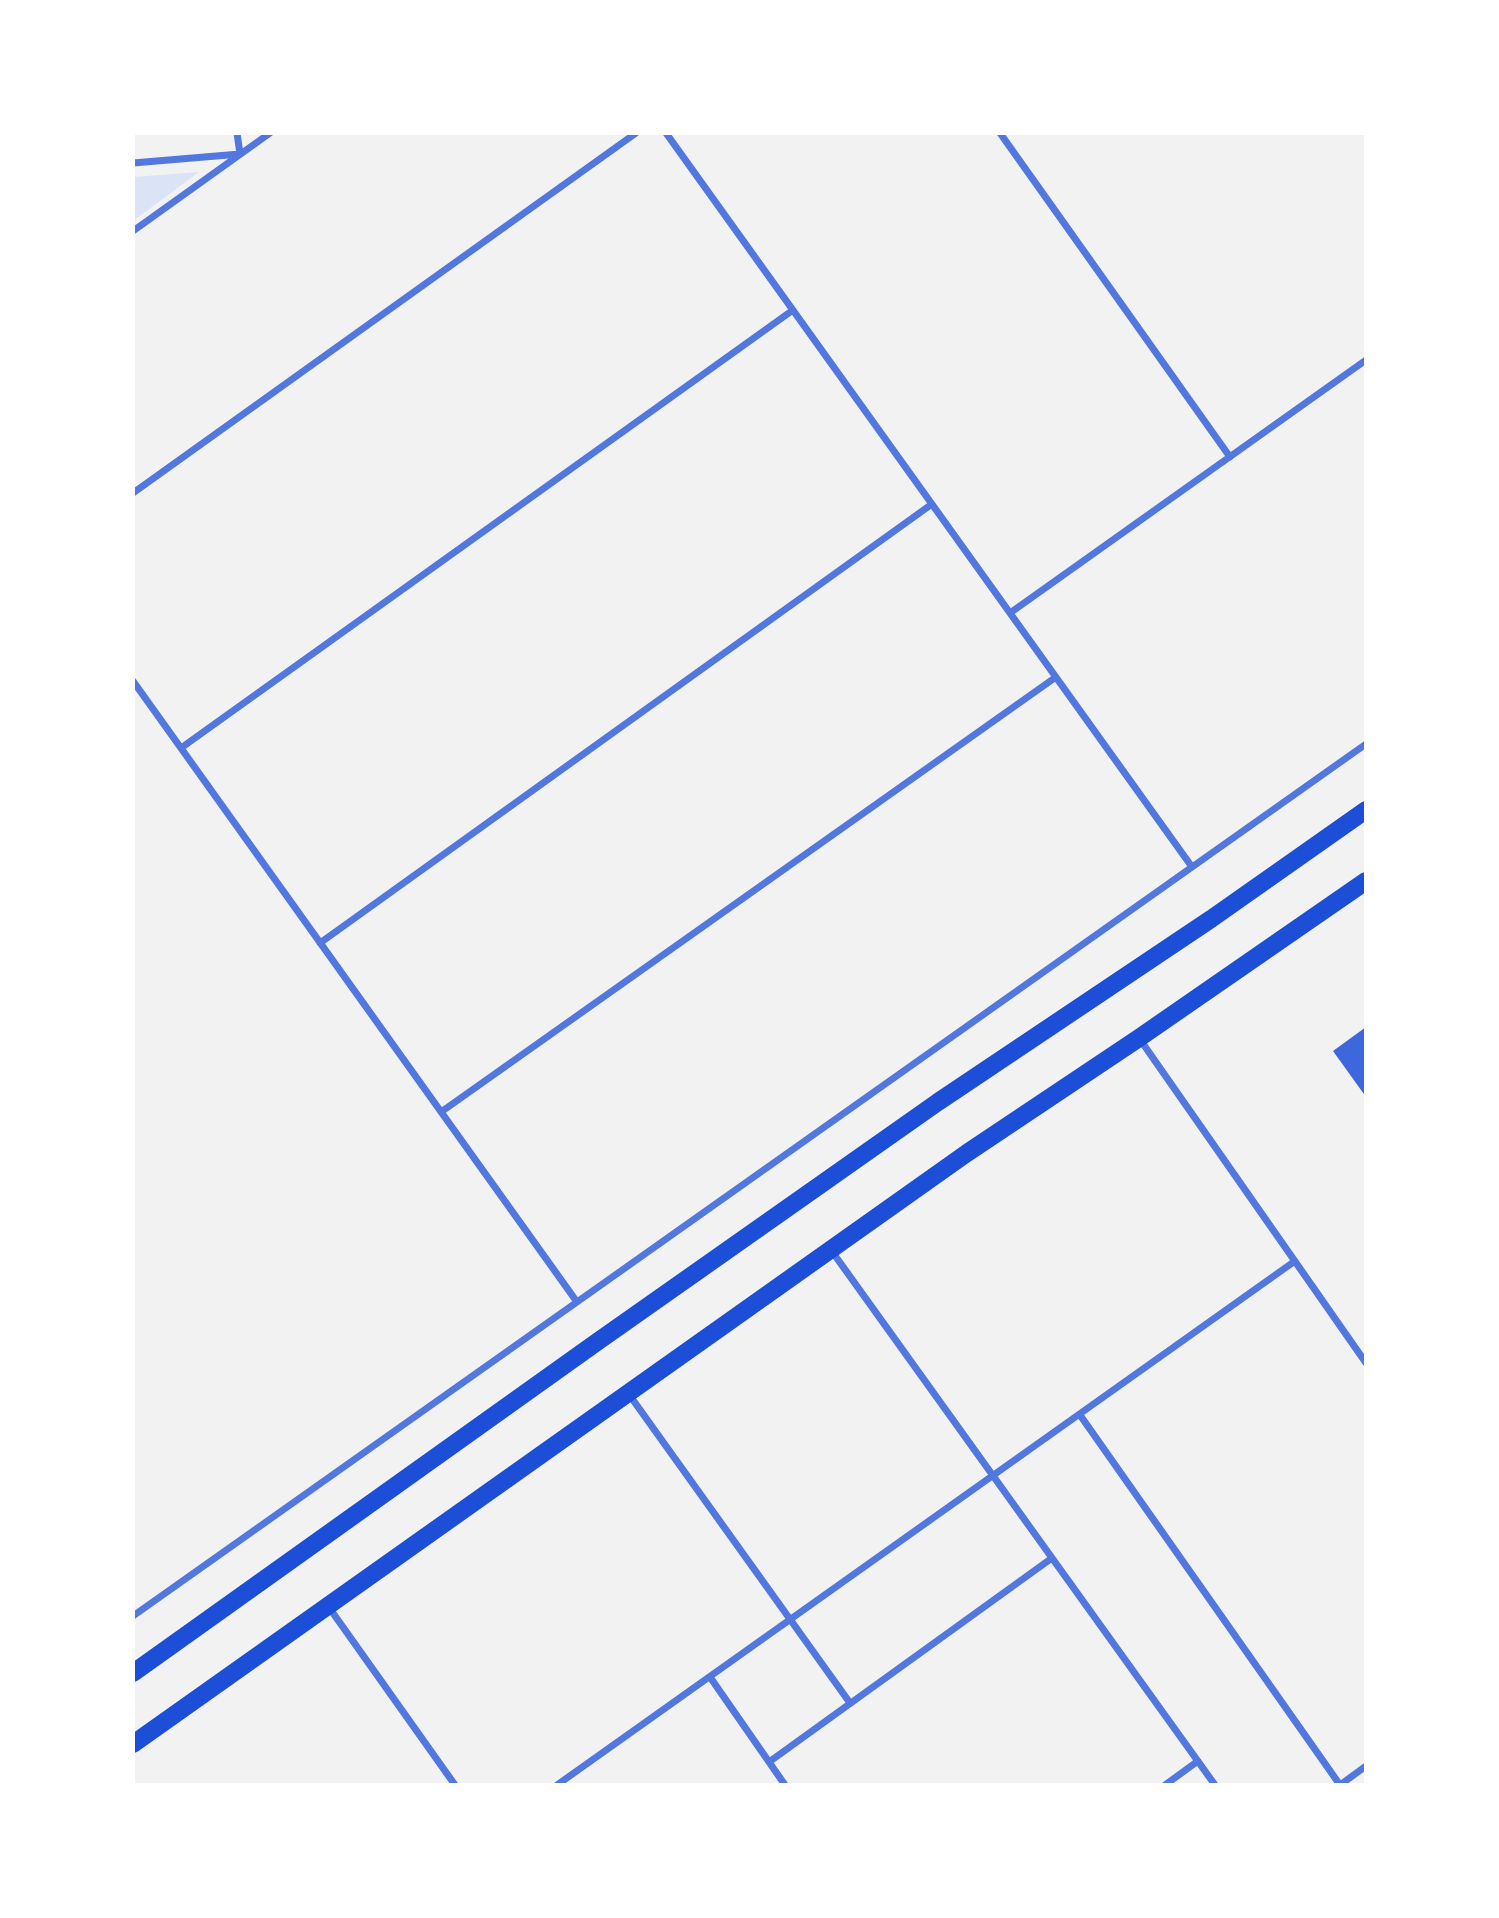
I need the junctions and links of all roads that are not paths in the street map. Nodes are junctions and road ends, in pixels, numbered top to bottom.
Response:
1 (237, 133) edge
2 (270, 133) edge
3 (636, 133) edge
4 (666, 133) edge
5 (1000, 133) edge
6 (240, 154) junction
7 (133, 163) edge
8 (133, 231) edge
9 (793, 310) junction
10 (1366, 360) edge
11 (1230, 457) junction
12 (133, 494) edge
13 (932, 504) junction
14 (1010, 613) junction
15 (1056, 677) junction
16 (133, 681) edge
17 (1366, 744) edge
18 (181, 748) junction
19 (1366, 810) edge
20 (1192, 867) junction
21 (1366, 881) edge
22 (320, 943) junction
23 (1139, 1038) junction
24 (441, 1112) junction
25 (831, 1249) junction
26 (1295, 1261) junction
27 (577, 1302) junction
28 (1366, 1363) edge
29 (628, 1393) junction
30 (1080, 1415) junction
31 (993, 1476) junction
32 (1052, 1558) junction
33 (328, 1605) junction
34 (133, 1616) edge
35 (791, 1619) junction
36 (133, 1673) edge
37 (710, 1677) junction
38 (850, 1703) junction
39 (133, 1744) edge
40 (1198, 1761) junction
41 (768, 1762) junction
42 (1366, 1766) edge
43 (455, 1785) edge
44 (557, 1785) edge
45 (785, 1785) edge
46 (1165, 1785) edge
47 (1215, 1785) edge
48 (1340, 1785) edge

1 - 6 street
2 - 6 street
3 - 12 street
4 - 9 street
5 - 11 street
6 - 7 street
6 - 8 street
9 - 13 street
9 - 18 street
10 - 11 street
11 - 14 street
13 - 14 street
13 - 22 street
14 - 15 street
15 - 20 street
15 - 24 street
16 - 18 street
17 - 20 street
18 - 22 street
19 - 36 main road
20 - 27 street
21 - 23 main road
22 - 24 street
23 - 25 main road
23 - 26 street
24 - 27 street
25 - 29 main road
25 - 31 street
26 - 28 street
26 - 30 street
27 - 34 street
29 - 33 main road
29 - 35 street
30 - 31 street
30 - 48 street
31 - 32 street
31 - 35 street
32 - 38 street
32 - 40 street
33 - 39 main road
33 - 43 street
35 - 37 street
35 - 38 street
37 - 41 street
37 - 44 street
38 - 41 street
40 - 46 street
40 - 47 street
41 - 45 street
42 - 48 street

